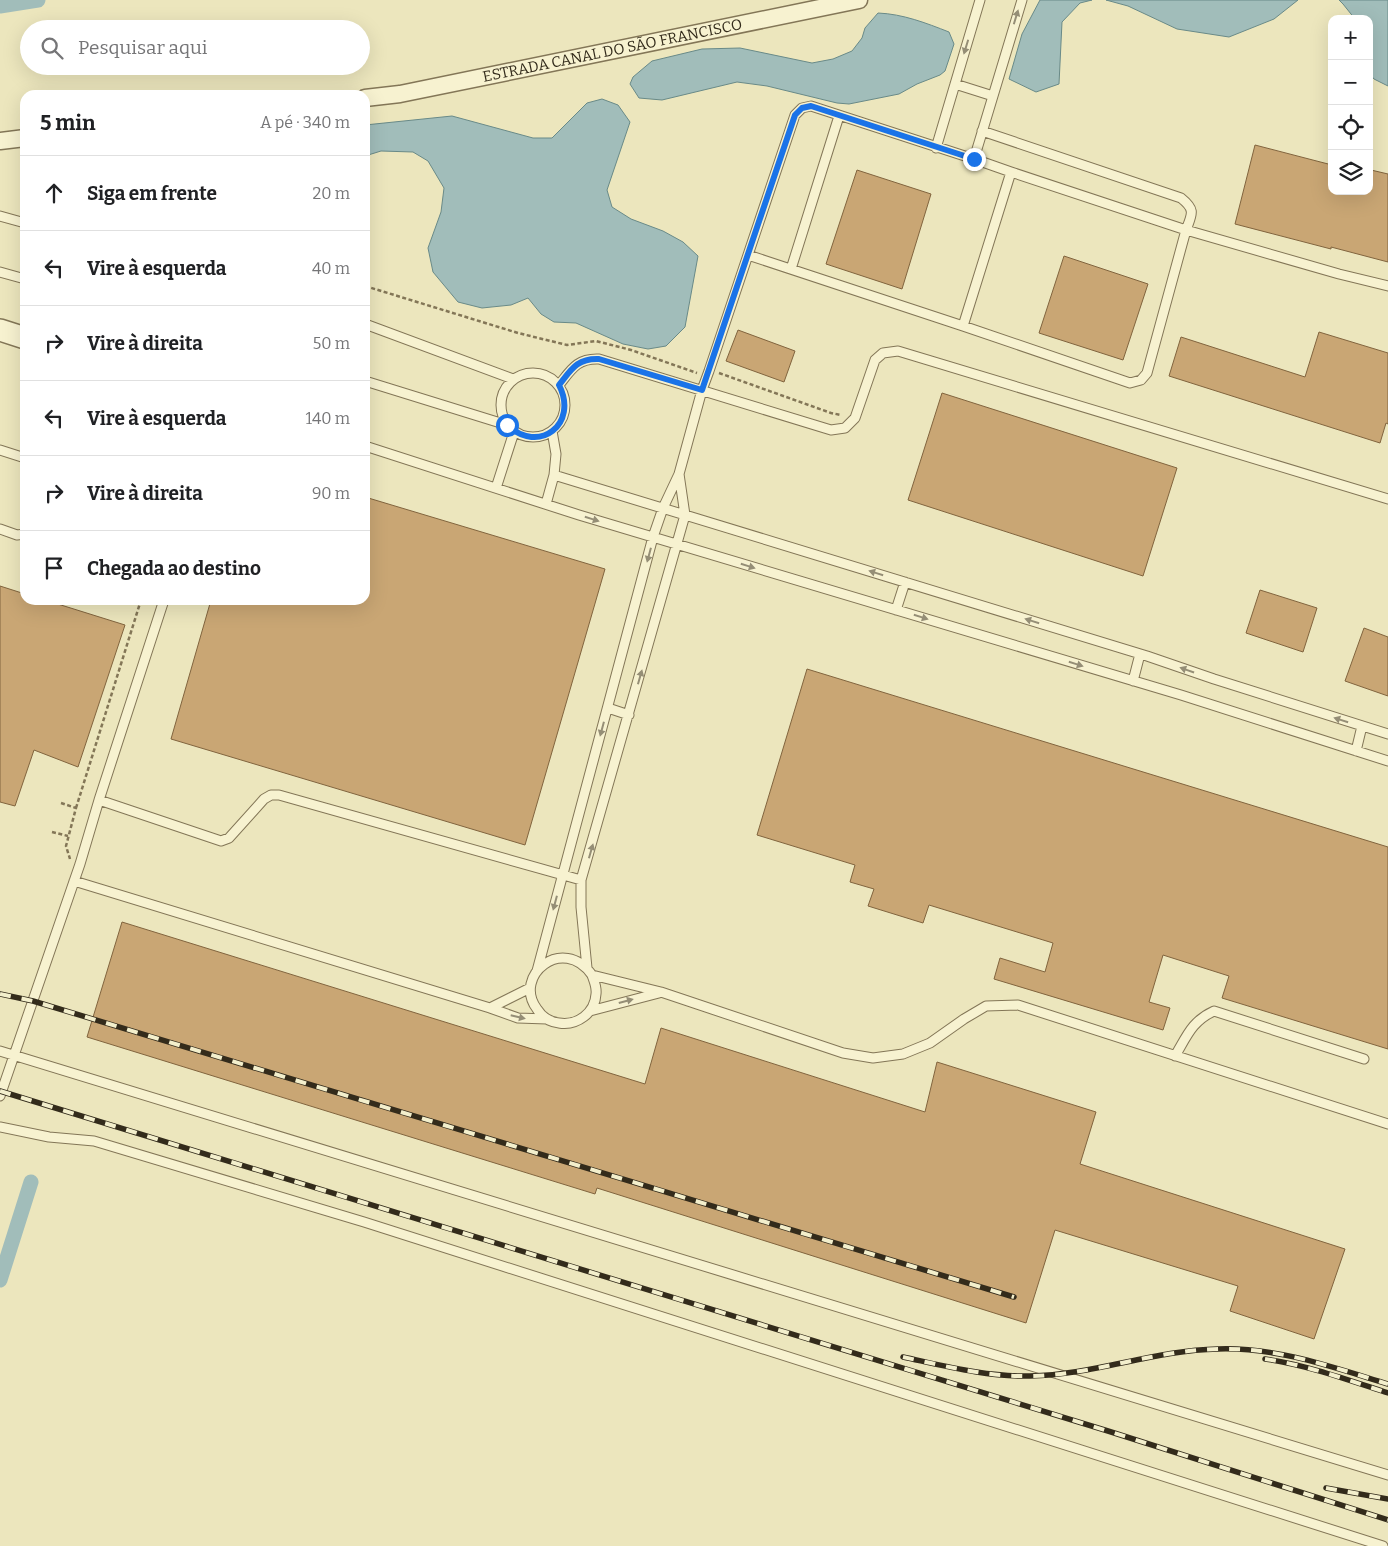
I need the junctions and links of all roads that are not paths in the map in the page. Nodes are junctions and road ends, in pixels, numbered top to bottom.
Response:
1 (859, 0) edge
2 (980, 0) edge
3 (1022, 0) edge
4 (955, 84) junction
5 (992, 96) junction
6 (370, 97) edge
7 (839, 116) junction
8 (982, 131) junction
9 (20, 138) edge
10 (0, 140) edge
11 (936, 148) junction
12 (974, 159) junction
13 (1012, 172) junction
14 (0, 216) edge
15 (20, 222) edge
16 (1186, 230) junction
17 (748, 255) junction
18 (791, 269) junction
19 (0, 272) edge
20 (20, 278) edge
21 (1388, 286) edge
22 (370, 326) edge
23 (963, 326) junction
24 (0, 330) edge
25 (20, 336) edge
26 (513, 379) junction
27 (370, 383) edge
28 (559, 385) junction
29 (702, 390) junction
30 (507, 425) junction
31 (552, 431) junction
32 (514, 432) junction
33 (370, 448) edge
34 (0, 450) edge
35 (20, 456) edge
36 (680, 474) junction
37 (554, 475) junction
38 (496, 488) junction
39 (1388, 498) edge
40 (546, 504) junction
41 (663, 508) junction
42 (685, 515) junction
43 (0, 530) edge
44 (20, 535) edge
45 (654, 537) junction
46 (678, 545) junction
47 (905, 582) junction
48 (162, 605) edge
49 (896, 610) junction
50 (1140, 654) junction
51 (1133, 680) junction
52 (608, 708) junction
53 (629, 715) junction
54 (1362, 726) junction
55 (1388, 734) edge
56 (1356, 751) junction
57 (1388, 761) edge
58 (99, 800) junction
59 (562, 874) junction
60 (581, 880) junction
61 (74, 881) junction
62 (537, 971) junction
63 (590, 971) junction
64 (530, 988) junction
65 (662, 992) junction
66 (490, 1008) junction
67 (590, 1011) junction
68 (548, 1020) junction
69 (0, 1051) edge
70 (14, 1055) junction
71 (1174, 1056) junction
72 (1364, 1059) dead end
73 (0, 1096) edge
74 (1388, 1124) edge
75 (0, 1127) edge
76 (1388, 1475) edge
77 (1383, 1546) edge

1 - 6 street, ESTRADA CANAL DO SÃO FRANCISCO
2 -> 4 lane
5 -> 3 lane
4 - 5 lane
4 - 11 lane
5 - 8 lane
7 - 11 lane
7 - 17 lane
7 - 18 lane
8 - 12 lane
8 - 16 lane
9 - 10 street
11 - 12 lane
12 - 13 lane
13 - 16 lane
13 - 23 lane
14 - 15 lane
16 - 21 lane
16 - 23 lane
17 - 18 lane
17 - 29 lane
18 - 23 lane
19 - 20 lane
22 - 26 lane
24 - 25 street
26 - 28 lane
26 - 30 lane
27 - 30 lane
28 - 29 lane
28 - 31 lane
29 - 36 lane
29 - 39 lane
30 - 32 lane
31 - 32 lane
31 - 37 lane
32 - 38 lane
33 - 38 lane
34 - 35 lane
36 - 41 lane
36 - 42 lane
37 - 40 lane
37 - 41 lane
38 - 40 lane
40 -> 45 lane
41 - 42 lane
41 - 45 lane
42 - 46 lane
47 -> 42 lane
43 - 44 lane
45 - 46 lane
45 -> 52 lane
46 -> 49 lane
53 -> 46 lane
47 - 49 lane
50 -> 47 lane
48 - 58 lane
49 -> 51 lane
50 - 51 lane
54 -> 50 lane
51 - 56 lane
52 - 53 lane
52 -> 59 lane
60 -> 53 lane
54 - 55 lane
54 - 56 lane
56 - 57 lane
58 - 59 lane
58 - 61 lane
59 - 60 lane
59 -> 62 lane
60 - 63 lane
61 - 66 lane
61 - 70 lane
62 - 63 lane
62 - 64 lane
63 - 65 lane
63 - 67 lane
64 - 66 lane
64 - 68 lane
67 -> 65 lane
65 - 71 lane
66 -> 68 lane
67 - 68 lane
69 - 70 lane
70 - 73 lane
70 - 76 lane
71 - 72 lane
71 - 74 lane
75 - 77 lane

